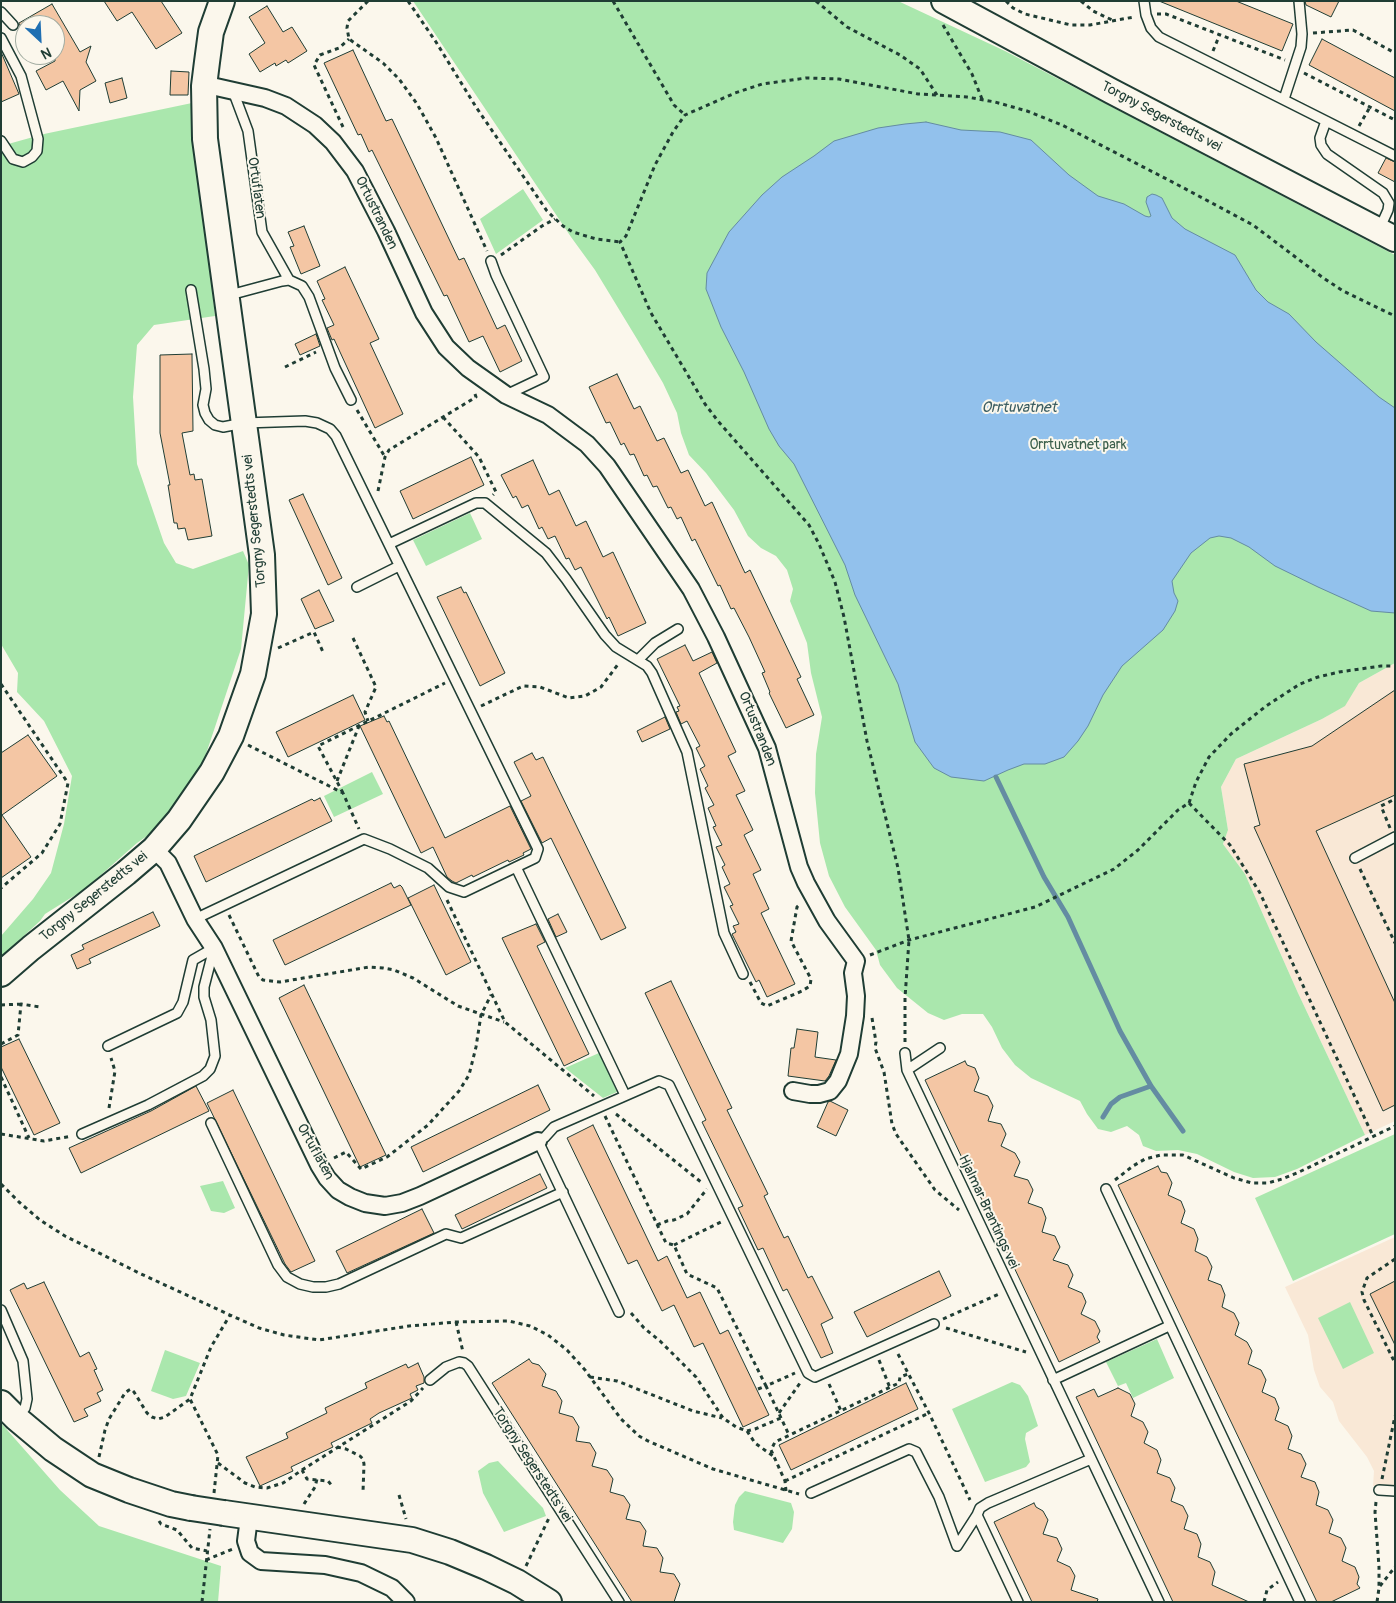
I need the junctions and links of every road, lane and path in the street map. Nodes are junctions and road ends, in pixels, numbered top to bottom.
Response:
1 (368, 1) edge
2 (408, 1) edge
3 (613, 1) edge
4 (816, 1) edge
5 (1006, 1) edge
6 (1080, 1) edge
7 (1144, 1) edge
8 (1299, 1) edge
9 (219, 3) edge
10 (947, 3) edge
11 (1, 12) edge
12 (1146, 15) junction
13 (1112, 21) junction
14 (13, 25) dead end
15 (1219, 32) junction
16 (1302, 34) junction
17 (1, 38) edge
18 (349, 39) junction
19 (1395, 53) edge
20 (1208, 61) junction
21 (1294, 68) junction
22 (1328, 79) dead end
23 (1325, 84) junction
24 (204, 86) junction
25 (233, 91) junction
26 (938, 95) junction
27 (982, 99) junction
28 (1284, 99) junction
29 (1366, 99) dead end
30 (1364, 104) junction
31 (1370, 107) junction
32 (685, 115) junction
33 (1326, 120) junction
34 (1395, 120) edge
35 (1357, 130) dead end
36 (1, 141) edge
37 (333, 142) junction
38 (1395, 156) edge
39 (1392, 203) edge
40 (555, 219) junction
41 (1387, 234) edge
42 (620, 242) junction
43 (491, 261) junction
44 (289, 280) junction
45 (191, 290) dead end
46 (226, 296) junction
47 (1395, 316) edge
48 (320, 350) dead end
49 (285, 367) dead end
50 (468, 368) junction
51 (506, 395) junction
52 (351, 400) joint
53 (443, 417) junction
54 (244, 423) junction
55 (384, 457) junction
56 (491, 481) dead end
57 (369, 504) junction
58 (389, 544) junction
59 (399, 566) junction
60 (357, 587) dead end
61 (678, 629) dead end
62 (353, 638) dead end
63 (276, 649) dead end
64 (323, 652) dead end
65 (626, 652) junction
66 (639, 659) junction
67 (1395, 666) edge
68 (454, 678) junction
69 (1, 684) edge
70 (470, 711) junction
71 (368, 721) junction
72 (359, 726) junction
73 (231, 736) junction
74 (337, 782) junction
75 (343, 793) junction
76 (1395, 799) edge
77 (1189, 803) junction
78 (1394, 837) edge
79 (364, 839) junction
80 (154, 849) junction
81 (1355, 858) joint
82 (516, 867) junction
83 (2, 887) edge
84 (449, 888) junction
85 (811, 893) junction
86 (224, 905) junction
87 (195, 919) junction
88 (909, 940) junction
89 (1395, 944) edge
90 (214, 948) junction
91 (856, 961) junction
92 (1, 974) edge
93 (744, 974) joint
94 (492, 994) junction
95 (22, 1004) junction
96 (1, 1005) edge
97 (40, 1007) dead end
98 (872, 1011) dead end
99 (481, 1015) junction
100 (505, 1022) junction
101 (1, 1044) edge
102 (108, 1046) joint
103 (940, 1048) dead end
104 (905, 1053) joint
105 (907, 1070) junction
106 (1, 1078) edge
107 (792, 1091) dead end
108 (625, 1095) junction
109 (602, 1105) junction
110 (109, 1108) dead end
111 (211, 1123) dead end
112 (1395, 1126) edge
113 (1, 1134) edge
114 (82, 1134) joint
115 (1373, 1136) junction
116 (29, 1138) junction
117 (538, 1141) junction
118 (319, 1165) junction
119 (1, 1184) edge
120 (1106, 1189) joint
121 (563, 1192) junction
122 (732, 1216) junction
123 (978, 1222) junction
124 (657, 1225) junction
125 (674, 1245) junction
126 (1395, 1259) edge
127 (1009, 1289) junction
128 (1, 1310) edge
129 (619, 1312) joint
130 (230, 1315) junction
131 (456, 1322) junction
132 (934, 1324) junction
133 (1169, 1326) junction
134 (892, 1343) junction
135 (875, 1350) junction
136 (1042, 1357) junction
137 (464, 1363) junction
138 (1395, 1363) edge
139 (806, 1371) junction
140 (824, 1373) junction
141 (908, 1374) junction
142 (590, 1377) junction
143 (430, 1380) joint
144 (1053, 1380) junction
145 (766, 1386) junction
146 (890, 1388) junction
147 (758, 1389) dead end
148 (190, 1399) junction
149 (9, 1411) edge
150 (841, 1411) junction
151 (929, 1412) junction
152 (779, 1413) junction
153 (1395, 1416) edge
154 (723, 1418) junction
155 (780, 1418) junction
156 (747, 1431) junction
157 (789, 1435) junction
158 (337, 1447) junction
159 (775, 1457) junction
160 (1091, 1459) junction
161 (218, 1462) junction
162 (302, 1470) junction
163 (92, 1475) junction
164 (317, 1480) junction
165 (785, 1481) junction
166 (332, 1487) dead end
167 (1379, 1490) junction
168 (786, 1491) junction
169 (1395, 1491) edge
170 (363, 1492) dead end
171 (812, 1494) joint
172 (400, 1495) dead end
173 (556, 1504) junction
174 (300, 1508) dead end
175 (210, 1511) junction
176 (977, 1515) junction
177 (158, 1518) dead end
178 (409, 1523) dead end
179 (248, 1530) junction
180 (207, 1550) junction
181 (206, 1560) junction
182 (1395, 1567) edge
183 (1287, 1575) junction
184 (517, 1582) junction
185 (1379, 1588) junction
186 (202, 1602) edge
187 (406, 1602) edge
188 (549, 1602) edge
189 (619, 1602) edge
190 (1018, 1602) edge
191 (1159, 1602) edge
192 (1264, 1602) edge
193 (1300, 1602) edge
194 (1377, 1602) edge

1 - 18 path
2 - 40 path
3 - 32 path
4 - 26 path
5 - 13 path
6 - 13 path
7 - 12 lane
8 - 16 lane
9 - 24 main road, Torgny Segerstedts vei
10 - 27 path
10 - 41 main road, Torgny Segerstedts vei
11 - 14 lane
12 - 13 path
12 - 15 path
12 - 20 lane
15 - 20 path
15 - 21 path
16 - 19 path
16 - 21 lane
17 - 36 lane
18 - 37 path
18 - 43 path
20 - 28 lane
21 - 23 path
21 - 28 lane
22 - 23 path
23 - 30 path
24 - 25 street, Ortustranden
24 - 46 main road, Torgny Segerstedts vei
25 - 37 street, Ortustranden
25 - 44 lane, Ortuflaten
26 - 27 path
26 - 32 path
27 - 47 path
28 - 33 lane
29 - 30 path
30 - 31 path
31 - 34 path
31 - 35 path
32 - 42 path
33 - 38 lane
33 - 39 lane, Torgny Segerstedts vei
37 - 50 street, Ortustranden
39 - 41 lane, Torgny Segerstedts vei
40 - 42 path
40 - 43 path
42 - 88 path
43 - 51 lane
44 - 46 lane
44 - 52 lane, Ortuflaten
45 - 54 lane
46 - 54 main road, Torgny Segerstedts vei
48 - 49 path
50 - 51 street, Ortustranden
50 - 53 path
51 - 85 street, Ortustranden
52 - 55 path
53 - 55 path
53 - 56 path
54 - 57 lane
54 - 73 main road, Torgny Segerstedts vei
55 - 57 path
57 - 58 lane
58 - 59 lane
58 - 65 lane
59 - 60 lane
59 - 68 lane
61 - 66 lane
62 - 71 path
63 - 64 path
65 - 66 lane
65 - 70 path
66 - 93 lane
67 - 77 path
68 - 70 lane
68 - 71 path
69 - 83 path
70 - 82 lane
71 - 72 path
72 - 74 path
72 - 74 path
73 - 75 path
73 - 80 main road, Torgny Segerstedts vei
74 - 75 path
75 - 79 path
76 - 78 path
77 - 88 path
77 - 115 path
78 - 81 lane
79 - 84 lane
79 - 86 lane
80 - 87 street, Ortuflaten
80 - 92 main road, Torgny Segerstedts vei
81 - 89 path
82 - 84 lane
82 - 108 lane
84 - 94 path
85 - 91 street, Ortustranden
85 - 93 path
86 - 87 lane
86 - 99 path
87 - 90 street, Ortuflaten
88 - 91 path
88 - 104 path
90 - 102 lane
90 - 114 lane
90 - 118 street, Ortuflaten
91 - 107 street
94 - 99 path
94 - 100 path
95 - 96 path
95 - 97 path
95 - 101 path
98 - 123 path
99 - 100 path
99 - 118 path
100 - 109 path
102 - 110 path
103 - 105 lane
104 - 105 lane, Hjalmar Brantings vei
105 - 123 lane, Hjalmar Brantings vei
106 - 116 path
108 - 109 lane
108 - 122 lane
109 - 117 lane
109 - 124 path
109 - 124 path
111 - 121 lane
112 - 115 path
113 - 116 path
114 - 116 path
115 - 120 path
117 - 118 street, Ortuflaten
117 - 121 lane
119 - 130 path
120 - 133 lane
121 - 129 lane
122 - 125 path
122 - 139 lane
123 - 127 lane, Hjalmar Brantings vei
124 - 125 path
125 - 145 path
126 - 138 path
127 - 132 path
127 - 136 lane, Hjalmar Brantings vei
128 - 149 lane
129 - 154 path
130 - 131 path
130 - 148 path
131 - 137 path
131 - 142 path
132 - 134 lane
132 - 136 path
133 - 144 lane
133 - 183 lane
134 - 135 lane
134 - 141 path
135 - 140 lane
135 - 146 path
136 - 144 lane, Hjalmar Brantings vei
137 - 143 lane
137 - 173 lane, Torgny Segerstedts vei
139 - 140 lane
139 - 145 path
139 - 152 path
140 - 150 path
141 - 146 path
141 - 151 path
142 - 154 path
142 - 168 path
143 - 158 path
144 - 160 lane, Hjalmar Brantings vei
145 - 147 path
145 - 152 path
146 - 150 path
148 - 161 path
148 - 163 path
149 - 163 main road
150 - 157 path
151 - 165 path
151 - 176 path
152 - 155 path
153 - 167 path
154 - 156 path
155 - 156 path
155 - 157 path
156 - 159 path
157 - 159 path
158 - 162 path
158 - 170 path
159 - 165 path
160 - 176 lane
160 - 191 lane, Hjalmar Brantings vei
161 - 162 path
161 - 175 path
162 - 164 path
163 - 175 main road
164 - 166 path
164 - 174 path
165 - 168 path
167 - 169 lane
167 - 185 path
168 - 171 path
171 - 176 lane
172 - 178 path
173 - 184 path
173 - 189 lane, Torgny Segerstedts vei
175 - 179 main road
175 - 180 path
176 - 190 lane
177 - 180 path
179 - 181 path
179 - 184 main road
179 - 187 street
180 - 181 path
181 - 186 path
182 - 185 path
183 - 192 path
183 - 193 lane
184 - 188 main road
185 - 194 path

